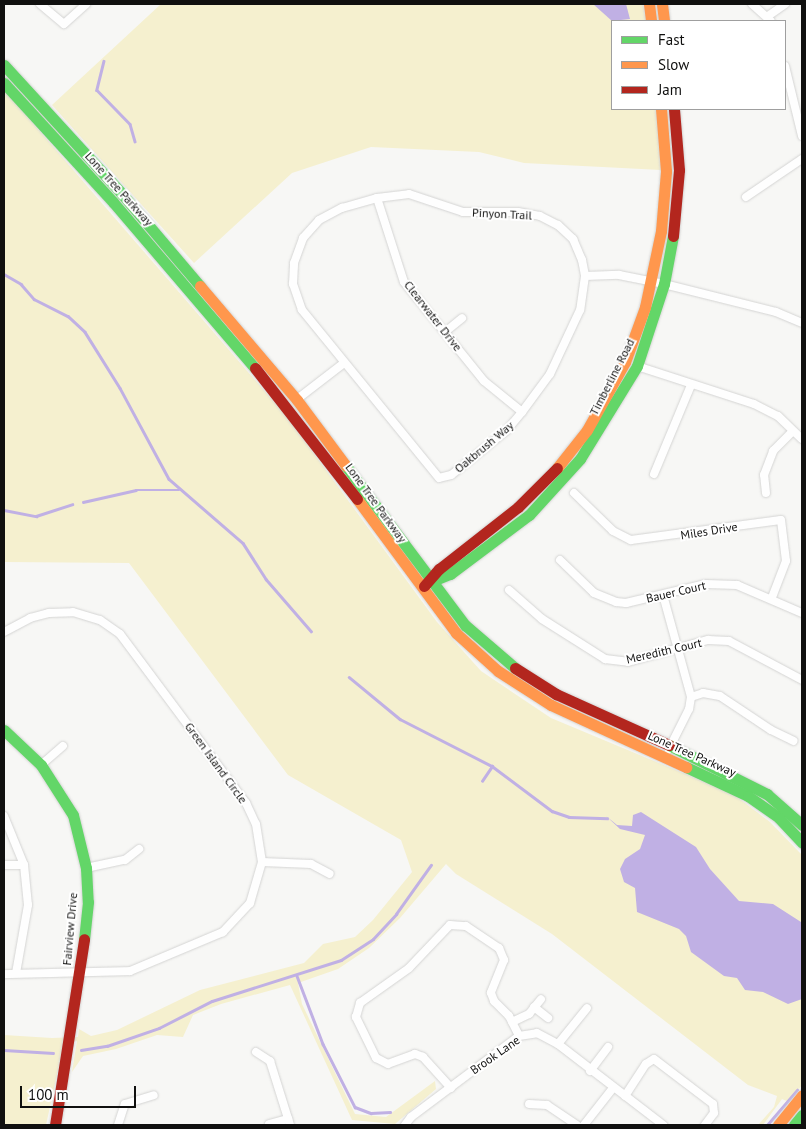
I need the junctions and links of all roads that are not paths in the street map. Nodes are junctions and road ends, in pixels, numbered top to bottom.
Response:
1 (40, 4) edge
2 (86, 4) edge
3 (649, 4) edge
4 (662, 4) edge
5 (752, 4) edge
6 (785, 4) edge
7 (770, 19) edge
8 (651, 20) edge
9 (664, 20) edge
10 (4, 65) edge
11 (786, 70) edge
12 (4, 83) edge
13 (661, 110) edge
14 (674, 110) edge
15 (802, 136) edge
16 (802, 159) edge
17 (746, 197) dead end
18 (377, 198) junction
19 (585, 276) junction
20 (652, 282) junction
21 (664, 284) junction
22 (462, 318) dead end
23 (802, 322) edge
24 (445, 332) junction
25 (344, 363) junction
26 (636, 366) junction
27 (691, 385) junction
28 (293, 403) junction
29 (522, 412) junction
30 (793, 431) junction
31 (802, 439) edge
32 (654, 474) dead end
33 (766, 493) dead end
34 (574, 494) dead end
35 (560, 560) dead end
36 (425, 585) junction
37 (509, 590) dead end
38 (663, 595) junction
39 (772, 597) junction
40 (802, 613) edge
41 (4, 632) edge
42 (677, 647) junction
43 (802, 680) edge
44 (691, 697) junction
45 (4, 730) edge
46 (794, 741) dead end
47 (62, 746) dead end
48 (668, 751) junction
49 (41, 765) junction
50 (4, 816) edge
51 (799, 827) edge
52 (802, 843) edge
53 (139, 849) dead end
54 (262, 862) junction
55 (24, 865) junction
56 (4, 866) edge
57 (86, 868) junction
58 (330, 874) dead end
59 (80, 972) junction
60 (16, 973) junction
61 (4, 974) edge
62 (541, 999) dead end
63 (534, 1007) junction
64 (587, 1008) dead end
65 (548, 1018) dead end
66 (512, 1022) junction
67 (519, 1036) junction
68 (558, 1044) junction
69 (608, 1047) dead end
70 (256, 1052) dead end
71 (590, 1071) junction
72 (451, 1088) junction
73 (613, 1088) junction
74 (802, 1095) edge
75 (154, 1096) dead end
76 (625, 1096) junction
77 (529, 1104) dead end
78 (802, 1115) edge
79 (289, 1122) edge
80 (269, 1124) edge
81 (55, 1125) edge
82 (118, 1125) edge
83 (405, 1125) edge
84 (577, 1125) edge
85 (584, 1125) edge
86 (663, 1125) edge
87 (706, 1125) edge
88 (778, 1125) edge
89 (794, 1125) edge

1 - 2 street
3 - 8 street
4 - 9 street
5 - 7 street
6 - 7 street
10 - 28 street, Lone Tree Parkway
11 - 15 street
12 - 28 street, Lone Tree Parkway
13 - 20 street, Timberline Road
14 - 21 street, Timberline Road
16 - 17 street
18 - 19 street, Pinyon Trail
18 - 24 street, Clearwater Drive
18 - 25 street, Pinyon Trail
19 - 20 street
19 - 29 street, Oakbrush Way
20 - 21 street
20 - 36 street, Timberline Road
21 - 23 street
21 - 26 street, Timberline Road
22 - 24 street
24 - 29 street, Clearwater Drive
25 - 28 street
25 - 29 street, Oakbrush Way
26 - 27 street
26 - 36 street, Timberline Road
27 - 30 street
27 - 32 street
28 - 36 street, Lone Tree Parkway
30 - 31 street
30 - 33 street
34 - 39 street, Miles Drive
35 - 38 street, Bauer Court
36 - 48 street, Lone Tree Parkway
37 - 42 street, Meredith Court
38 - 39 street, Bauer Court
38 - 42 street
39 - 40 street, Bauer Court
41 - 54 street, Green Island Circle
42 - 43 street, Meredith Court
42 - 44 street
44 - 46 street
44 - 48 street
45 - 49 street, Fairview Drive
47 - 49 street
48 - 51 street, Lone Tree Parkway
49 - 57 street, Fairview Drive
50 - 55 street
51 - 52 street, Lone Tree Parkway
53 - 57 street
54 - 58 street
54 - 59 street, Green Island Circle
55 - 56 street
55 - 60 street
57 - 59 street, Fairview Drive
59 - 60 street, Green Island Circle
59 - 81 street, Fairview Drive
60 - 61 street, Green Island Circle
62 - 63 street
63 - 65 street
63 - 66 street
64 - 68 street
66 - 67 street
66 - 72 street
67 - 68 street, Brook Lane
67 - 72 street, Brook Lane
68 - 71 street, Brook Lane
69 - 71 street
70 - 79 street
71 - 73 street, Brook Lane
72 - 83 street, Brook Lane
73 - 76 street, Brook Lane
73 - 85 street
74 - 88 street
75 - 82 street
76 - 86 street, Brook Lane
76 - 87 street
77 - 84 street
78 - 89 street
79 - 80 street

